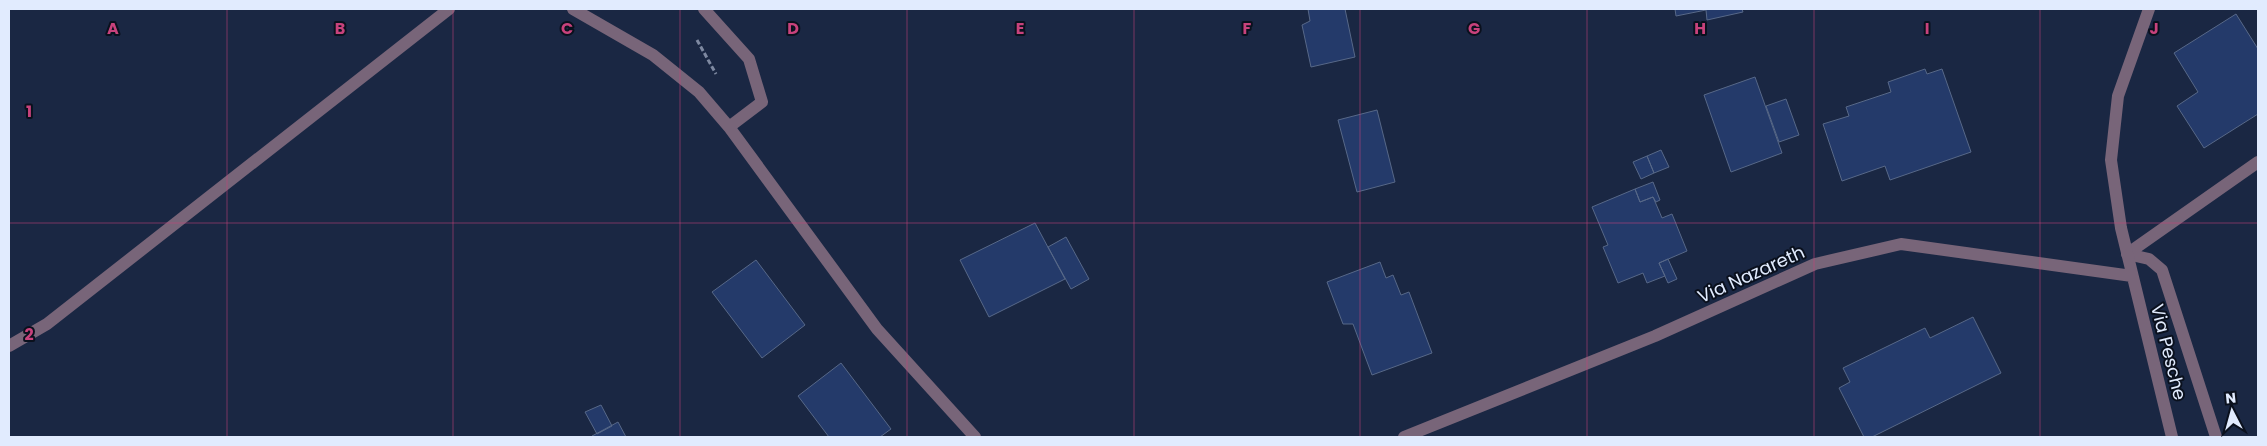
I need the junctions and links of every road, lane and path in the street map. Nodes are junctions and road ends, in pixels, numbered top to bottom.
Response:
1 (449, 9) edge
2 (573, 9) edge
3 (704, 9) edge
4 (2149, 9) edge
5 (693, 33) dead end
6 (720, 81) dead end
7 (729, 128) junction
8 (2258, 162) edge
9 (2128, 254) junction
10 (2132, 276) junction
11 (9, 346) edge
12 (976, 437) edge
13 (1404, 437) edge
14 (2172, 437) edge
15 (2216, 437) edge

1 - 11 street
2 - 7 street
3 - 7 street
4 - 9 street, Via Pesche
5 - 6 path
7 - 12 street
8 - 9 street
9 - 10 street, Via Pesche
9 - 15 street
10 - 13 street, Via Nazareth
10 - 14 street, Via Pesche

